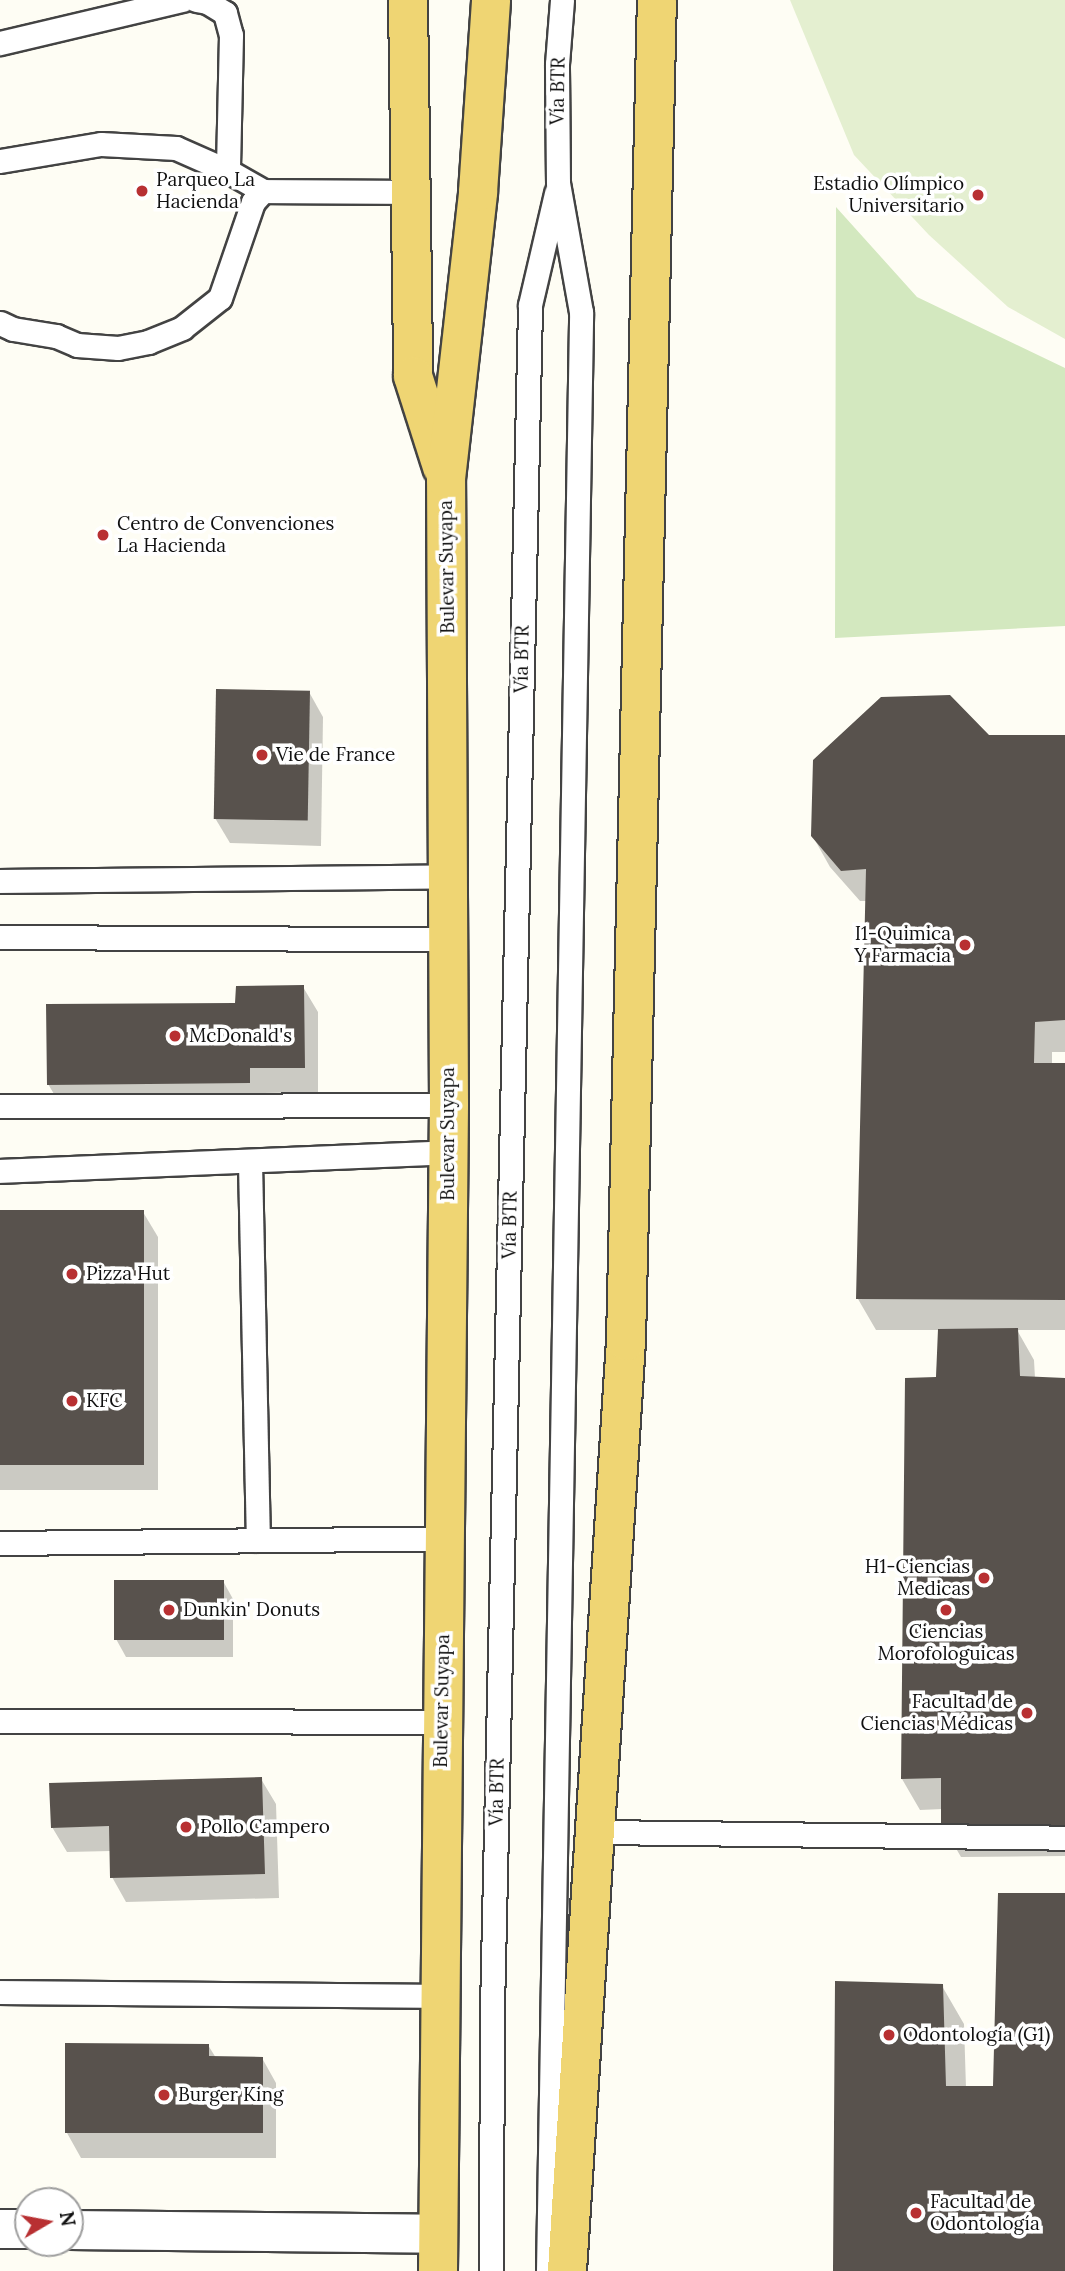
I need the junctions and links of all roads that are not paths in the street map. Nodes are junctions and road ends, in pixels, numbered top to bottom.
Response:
1 (182, 0) edge
2 (196, 0) edge
3 (408, 0) edge
4 (491, 0) edge
5 (562, 0) edge
6 (657, 0) edge
7 (0, 43) edge
8 (0, 161) edge
9 (228, 171) junction
10 (558, 183) junction
11 (263, 191) junction
12 (410, 192) junction
13 (0, 323) edge
14 (446, 478) junction
15 (450, 876) junction
16 (0, 881) edge
17 (0, 937) edge
18 (449, 939) junction
19 (449, 1105) junction
20 (0, 1106) edge
21 (449, 1152) junction
22 (250, 1162) junction
23 (0, 1171) edge
24 (444, 1538) junction
25 (258, 1540) junction
26 (0, 1543) edge
27 (0, 1721) edge
28 (442, 1722) junction
29 (597, 1832) junction
30 (1065, 1838) edge
31 (0, 1992) edge
32 (439, 1996) junction
33 (84, 2230) edge
34 (438, 2234) junction
35 (438, 2271) edge
36 (491, 2271) edge
37 (548, 2271) edge
38 (567, 2271) edge

1 - 7 lane
2 - 9 lane
3 - 12 main road
4 - 14 main road, Bulevar Suyapa
5 - 10 lane, Vía BTR
6 - 29 main road
8 - 9 lane
9 - 11 lane
10 - 36 lane, Vía BTR
10 - 37 lane, Vía BTR
11 - 12 lane
11 - 13 lane
12 - 14 main road
14 - 15 main road, Bulevar Suyapa
15 - 16 lane
15 - 18 main road, Bulevar Suyapa
17 - 18 lane
18 - 19 main road, Bulevar Suyapa
19 - 20 lane
19 - 21 main road, Bulevar Suyapa
21 - 22 lane
21 - 24 main road, Bulevar Suyapa
22 - 23 lane
22 - 25 lane
24 - 25 lane
24 - 28 main road, Bulevar Suyapa
25 - 26 lane
27 - 28 lane
28 - 32 main road, Bulevar Suyapa
29 - 30 lane
29 - 38 main road
31 - 32 lane
32 - 34 main road, Bulevar Suyapa
33 - 34 street
34 - 35 main road, Bulevar Suyapa

